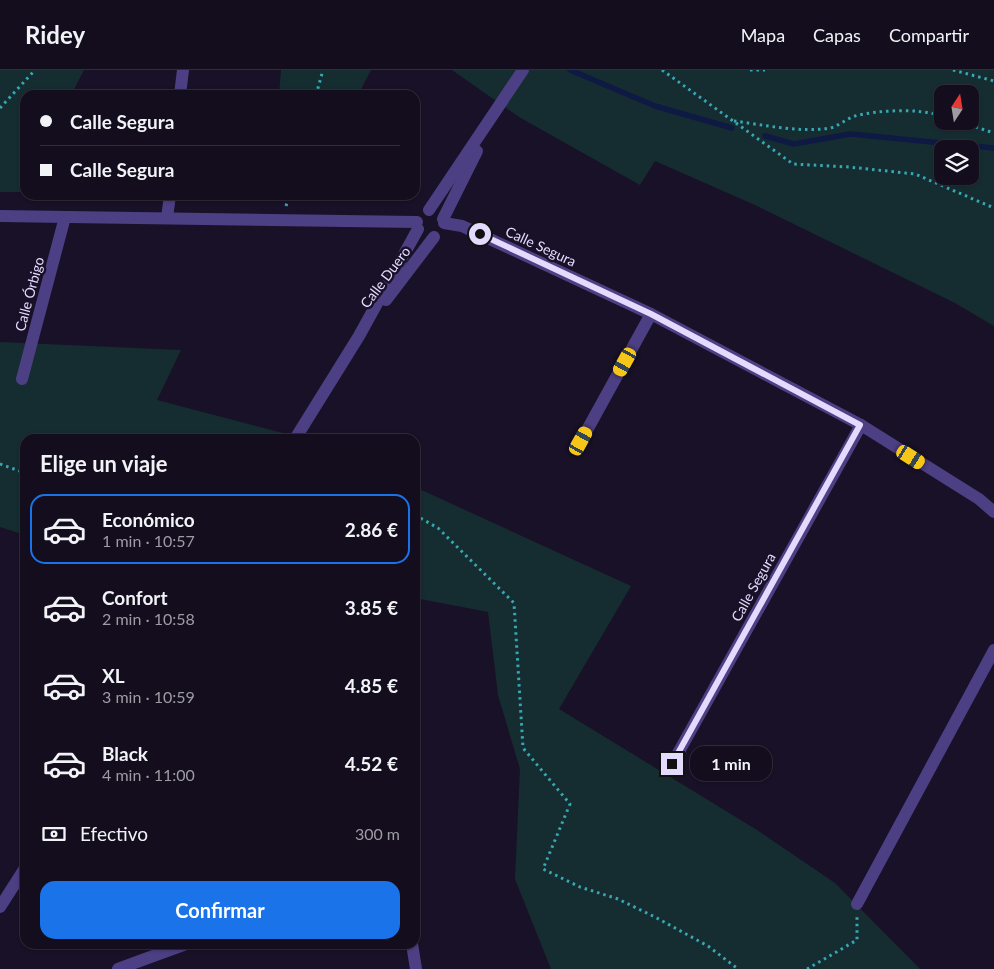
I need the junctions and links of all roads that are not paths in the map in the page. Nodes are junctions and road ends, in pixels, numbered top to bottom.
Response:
1 (183, 70) edge
2 (523, 70) edge
3 (181, 90) edge
4 (496, 112) junction
5 (169, 200) edge
6 (429, 210) junction
7 (0, 216) edge
8 (65, 217) junction
9 (167, 218) junction
10 (444, 221) junction
11 (417, 225) junction
12 (434, 237) junction
13 (651, 314) junction
14 (359, 336) junction
15 (22, 379) dead end
16 (860, 425) junction
17 (298, 434) edge
18 (581, 441) dead end
19 (994, 512) edge
20 (994, 650) edge
21 (672, 764) dead end
22 (20, 876) edge
23 (857, 904) road end
24 (0, 908) edge
25 (172, 949) edge
26 (413, 949) edge
27 (118, 969) edge
28 (416, 969) edge

1 - 3 street
2 - 4 street
4 - 6 street
4 - 10 street
5 - 9 street
6 - 10 street
6 - 11 street
7 - 8 street
8 - 9 street
8 - 15 street, Calle Órbigo
9 - 11 street
10 - 12 street
10 - 13 street, Calle Segura
11 - 12 street
11 - 14 street, Calle Duero
12 - 14 street, Calle Duero
13 - 16 street, Calle Segura
13 - 18 street
14 - 17 street, Calle Duero
16 - 19 street, Calle Segura
16 - 21 street, Calle Segura
20 - 23 street
22 - 24 street
25 - 27 street
26 - 28 street

